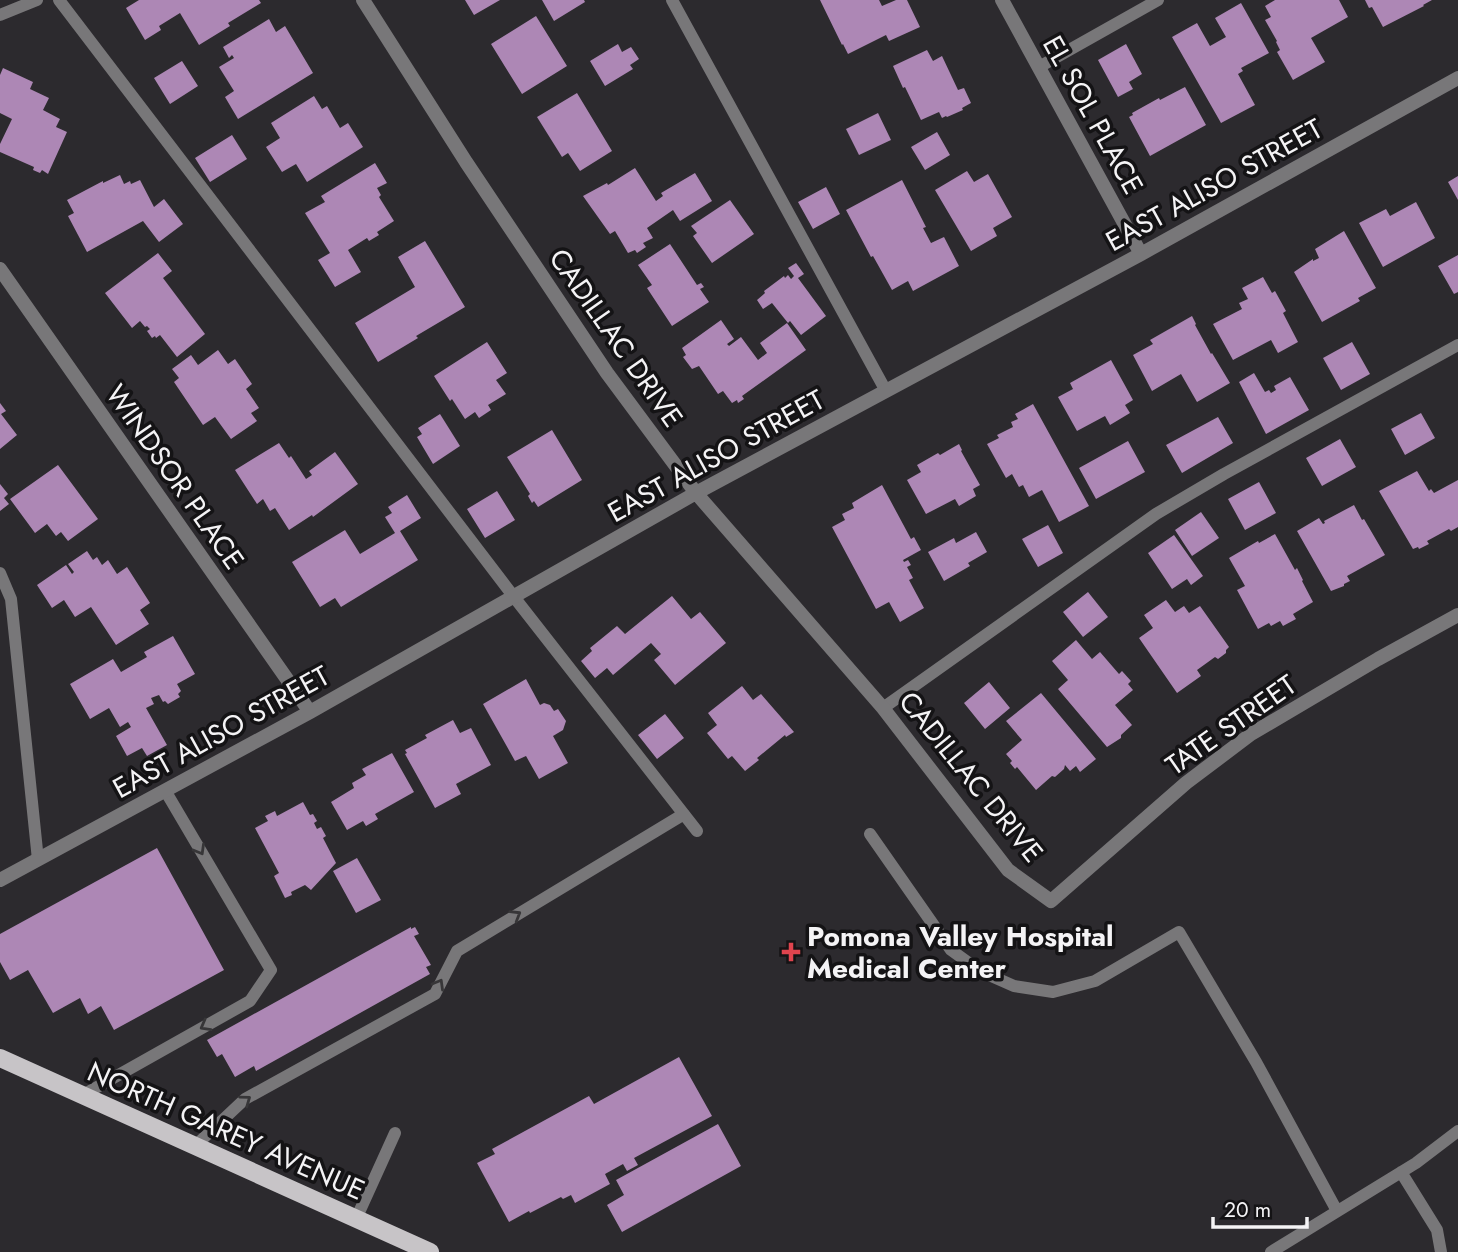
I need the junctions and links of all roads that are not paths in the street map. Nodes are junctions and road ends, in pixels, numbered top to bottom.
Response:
1 (37, 0) edge
2 (59, 0) edge
3 (363, 0) edge
4 (672, 0) edge
5 (1002, 0) edge
6 (1158, 0) edge
7 (0, 15) edge
8 (1039, 67) junction
9 (1458, 78) edge
10 (1141, 254) junction
11 (0, 269) edge
12 (1458, 345) edge
13 (886, 391) junction
14 (696, 493) junction
15 (0, 573) edge
16 (514, 597) junction
17 (1458, 615) edge
18 (883, 708) junction
19 (310, 712) junction
20 (166, 792) junction
21 (684, 814) junction
22 (697, 831) dead end
23 (870, 834) dead end
24 (38, 859) junction
25 (0, 880) edge
26 (1051, 901) joint
27 (0, 1058) edge
28 (83, 1095) junction
29 (1458, 1131) edge
30 (395, 1133) dead end
31 (195, 1146) junction
32 (1401, 1172) junction
33 (1337, 1211) junction
34 (356, 1219) junction
35 (430, 1252) edge
36 (1271, 1252) edge
37 (1441, 1252) edge

1 - 7 lane
2 - 16 lane
3 - 14 street, CADILLAC DRIVE
4 - 13 lane
5 - 8 street, EL SOL PLACE
6 - 8 lane
8 - 10 street, EL SOL PLACE
9 - 10 street, EAST ALISO STREET
10 - 13 street, EAST ALISO STREET
11 - 19 street, WINDSOR PLACE
12 - 18 lane
13 - 14 street, EAST ALISO STREET
14 - 16 street, EAST ALISO STREET
14 - 18 street, CADILLAC DRIVE
15 - 24 lane
16 - 19 street, EAST ALISO STREET
16 - 21 lane
17 - 26 street, TATE STREET
18 - 26 street, CADILLAC DRIVE
19 - 20 street, EAST ALISO STREET
20 - 24 street, EAST ALISO STREET
20 -> 28 lane
21 - 22 lane
31 -> 21 lane
23 - 33 lane
24 - 25 street, EAST ALISO STREET
27 - 28 main road, NORTH GAREY AVENUE
28 - 31 main road, NORTH GAREY AVENUE
29 - 32 lane
30 - 34 lane
31 - 34 main road, NORTH GAREY AVENUE
32 - 33 lane
32 - 37 lane
33 - 36 lane
34 - 35 main road, NORTH GAREY AVENUE

